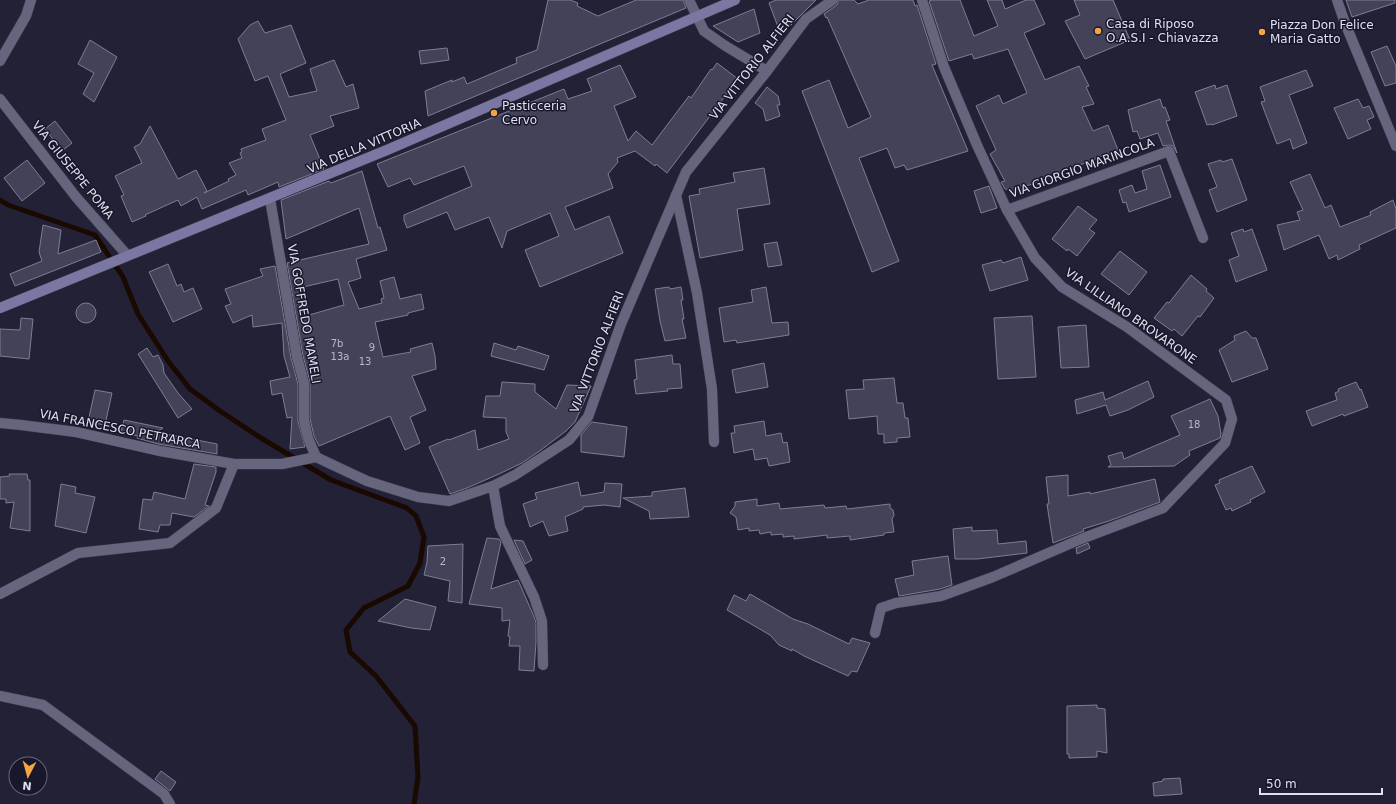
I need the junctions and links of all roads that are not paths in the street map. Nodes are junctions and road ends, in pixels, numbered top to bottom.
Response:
1 (31, 0) edge
2 (689, 0) edge
3 (735, 0) edge
4 (833, 0) edge
5 (922, 0) edge
6 (1337, 0) edge
7 (696, 17) junction
8 (0, 61) edge
9 (767, 71) junction
10 (0, 99) edge
11 (1396, 146) edge
12 (676, 195) junction
13 (270, 199) junction
14 (1007, 210) junction
15 (1203, 238) dead end
16 (128, 256) junction
17 (0, 308) edge
18 (0, 423) edge
19 (714, 442) dead end
20 (316, 457) junction
21 (234, 464) junction
22 (493, 486) junction
23 (0, 594) edge
24 (875, 633) dead end
25 (543, 665) dead end
26 (0, 696) edge
27 (170, 804) edge

1 - 8 street
2 - 7 street
3 - 7 street, VIA DELLA VITTORIA
4 - 9 street, VIA VITTORIO ALFIERI
5 - 14 street, VIA LILLIANO BROVARONE
6 - 11 street
7 - 9 street
7 - 13 street, VIA DELLA VITTORIA
9 - 12 street, VIA VITTORIO ALFIERI
10 - 16 street, VIA GIUSEPPE POMA
12 - 19 street
12 - 22 street, VIA VITTORIO ALFIERI
13 - 16 street, VIA DELLA VITTORIA
13 - 20 street, VIA GOFFREDO MAMELI
14 - 15 street, VIA GIORGIO MARINCOLA
14 - 24 street, VIA LILLIANO BROVARONE
16 - 17 street, VIA DELLA VITTORIA
18 - 21 street, VIA FRANCESCO PETRARCA
20 - 21 street
20 - 22 street, VIA VITTORIO ALFIERI
21 - 23 street
22 - 25 street
26 - 27 street

